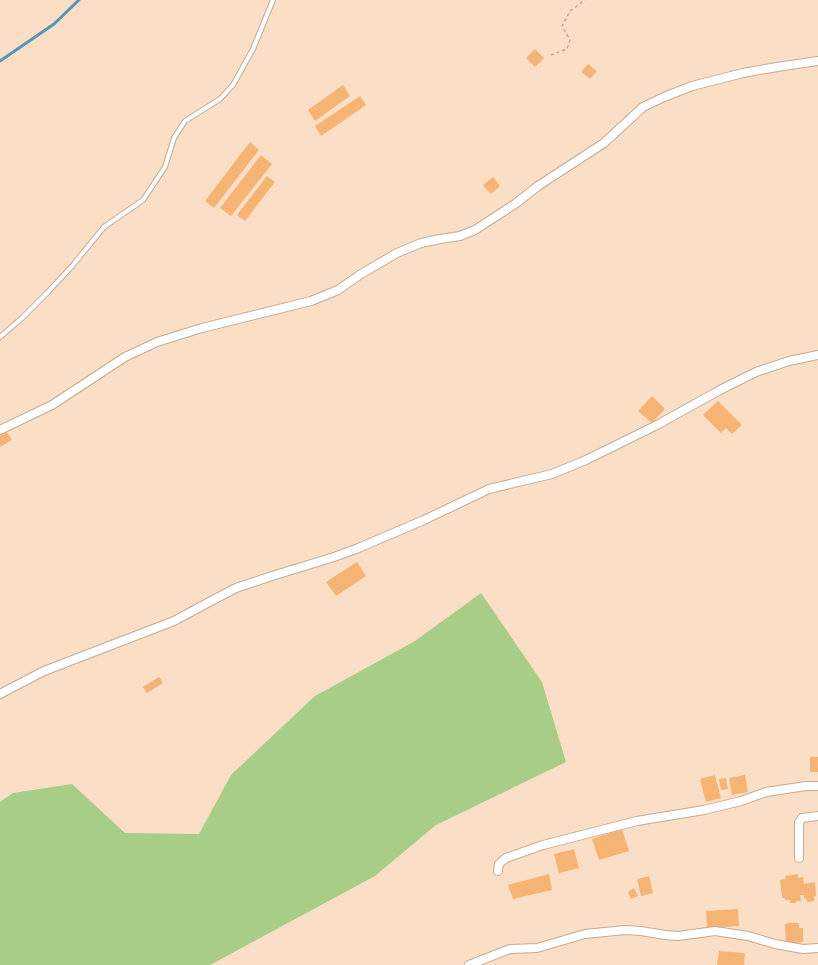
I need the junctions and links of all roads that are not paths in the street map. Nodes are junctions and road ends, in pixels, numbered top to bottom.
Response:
1 (273, 0) edge
2 (818, 61) edge
3 (0, 337) edge
4 (818, 355) edge
5 (0, 430) edge
6 (0, 694) edge
7 (818, 786) edge
8 (818, 816) edge
9 (799, 858) dead end
10 (498, 871) dead end
11 (818, 948) edge
12 (469, 965) edge

1 - 3 lane
2 - 5 street
4 - 6 street
7 - 10 street
8 - 9 street
11 - 12 street

